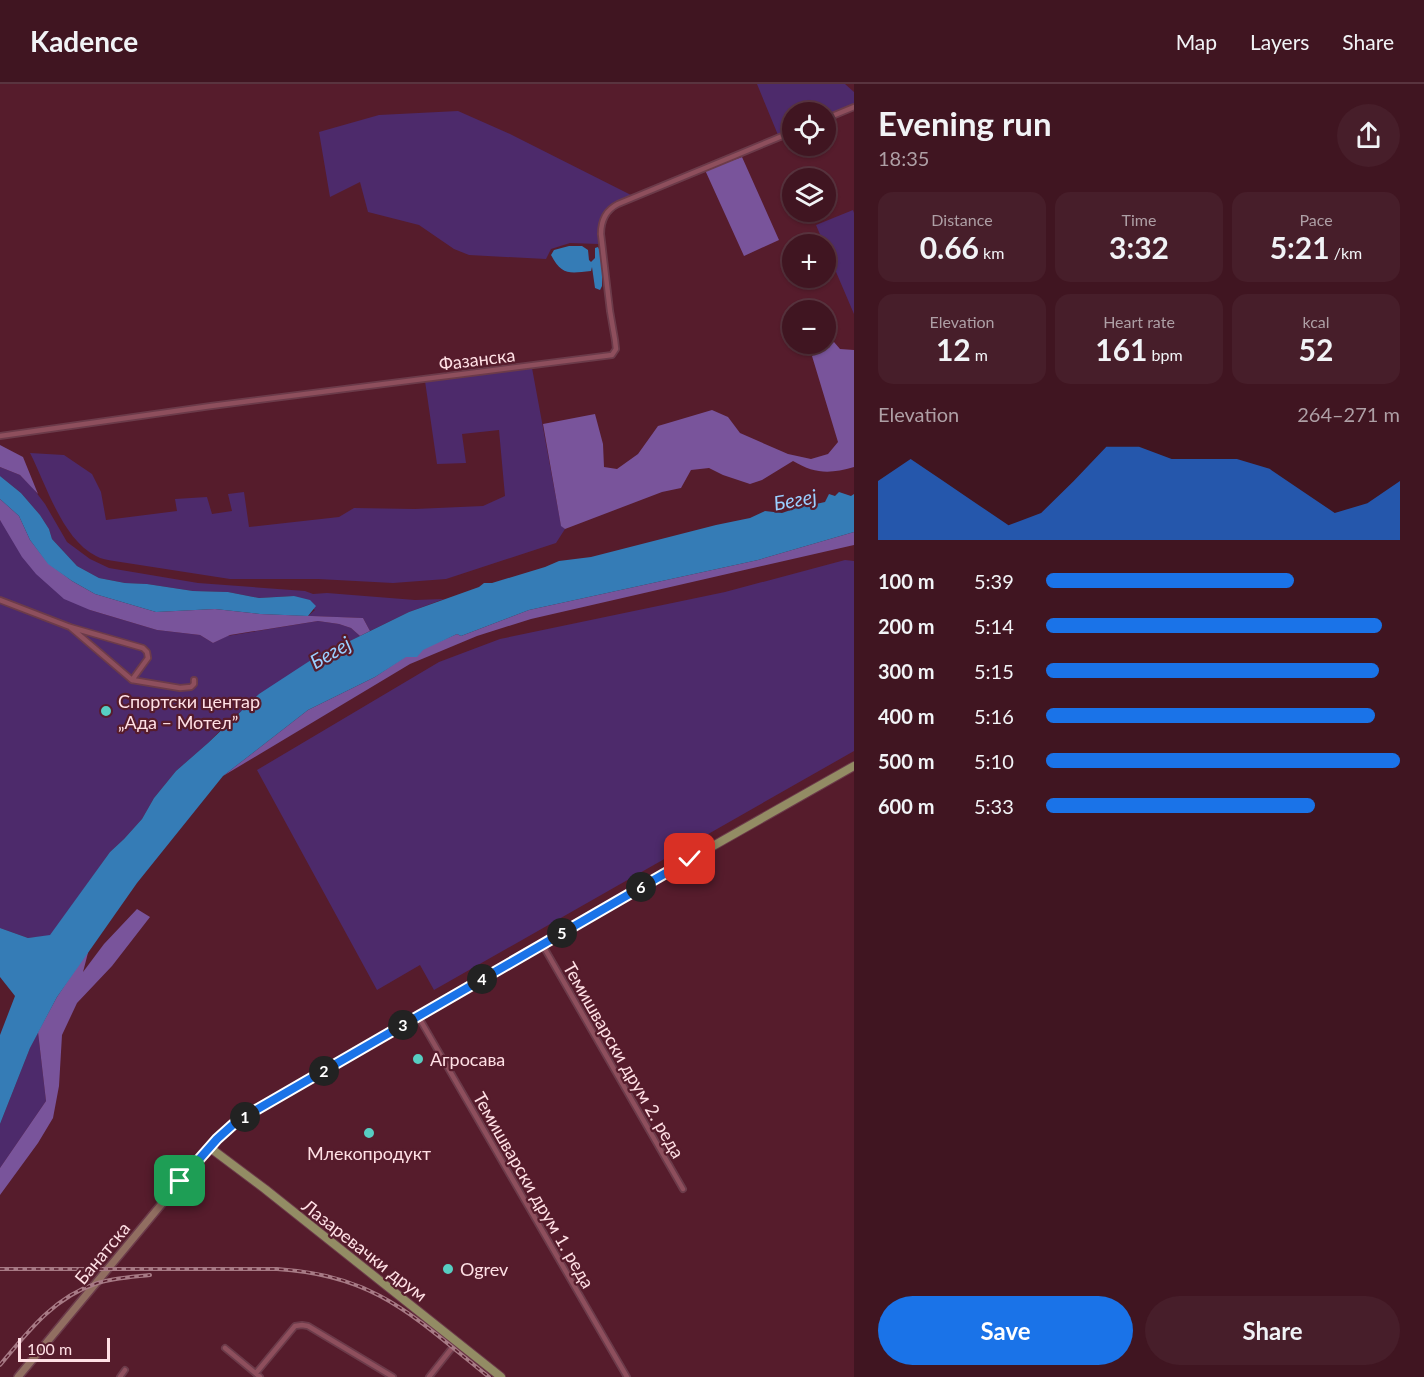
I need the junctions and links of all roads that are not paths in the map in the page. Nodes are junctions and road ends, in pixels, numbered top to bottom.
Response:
1 (854, 107) edge
2 (836, 114) edge
3 (782, 136) edge
4 (0, 436) edge
5 (0, 600) edge
6 (70, 627) junction
7 (132, 680) junction
8 (194, 680) dead end
9 (854, 766) edge
10 (542, 944) junction
11 (418, 1016) junction
12 (209, 1147) junction
13 (683, 1189) dead end
14 (225, 1348) dead end
15 (452, 1348) dead end
16 (125, 1370) dead end
17 (258, 1375) edge
18 (18, 1377) edge
19 (120, 1377) edge
20 (393, 1377) edge
21 (429, 1377) edge
22 (501, 1377) edge
23 (627, 1377) edge

1 - 2 street
3 - 4 street, Фазанска
5 - 6 street
6 - 7 street
6 - 7 street
7 - 8 street
9 - 10 main road
10 - 11 main road
10 - 13 street, Темишварски друм 2. реда
11 - 12 main road
11 - 23 street, Темишварски друм 1. реда
12 - 18 main road, Банатска
12 - 22 main road, Лазаревачки друм
14 - 17 street
15 - 21 street
16 - 19 street
17 - 20 street

